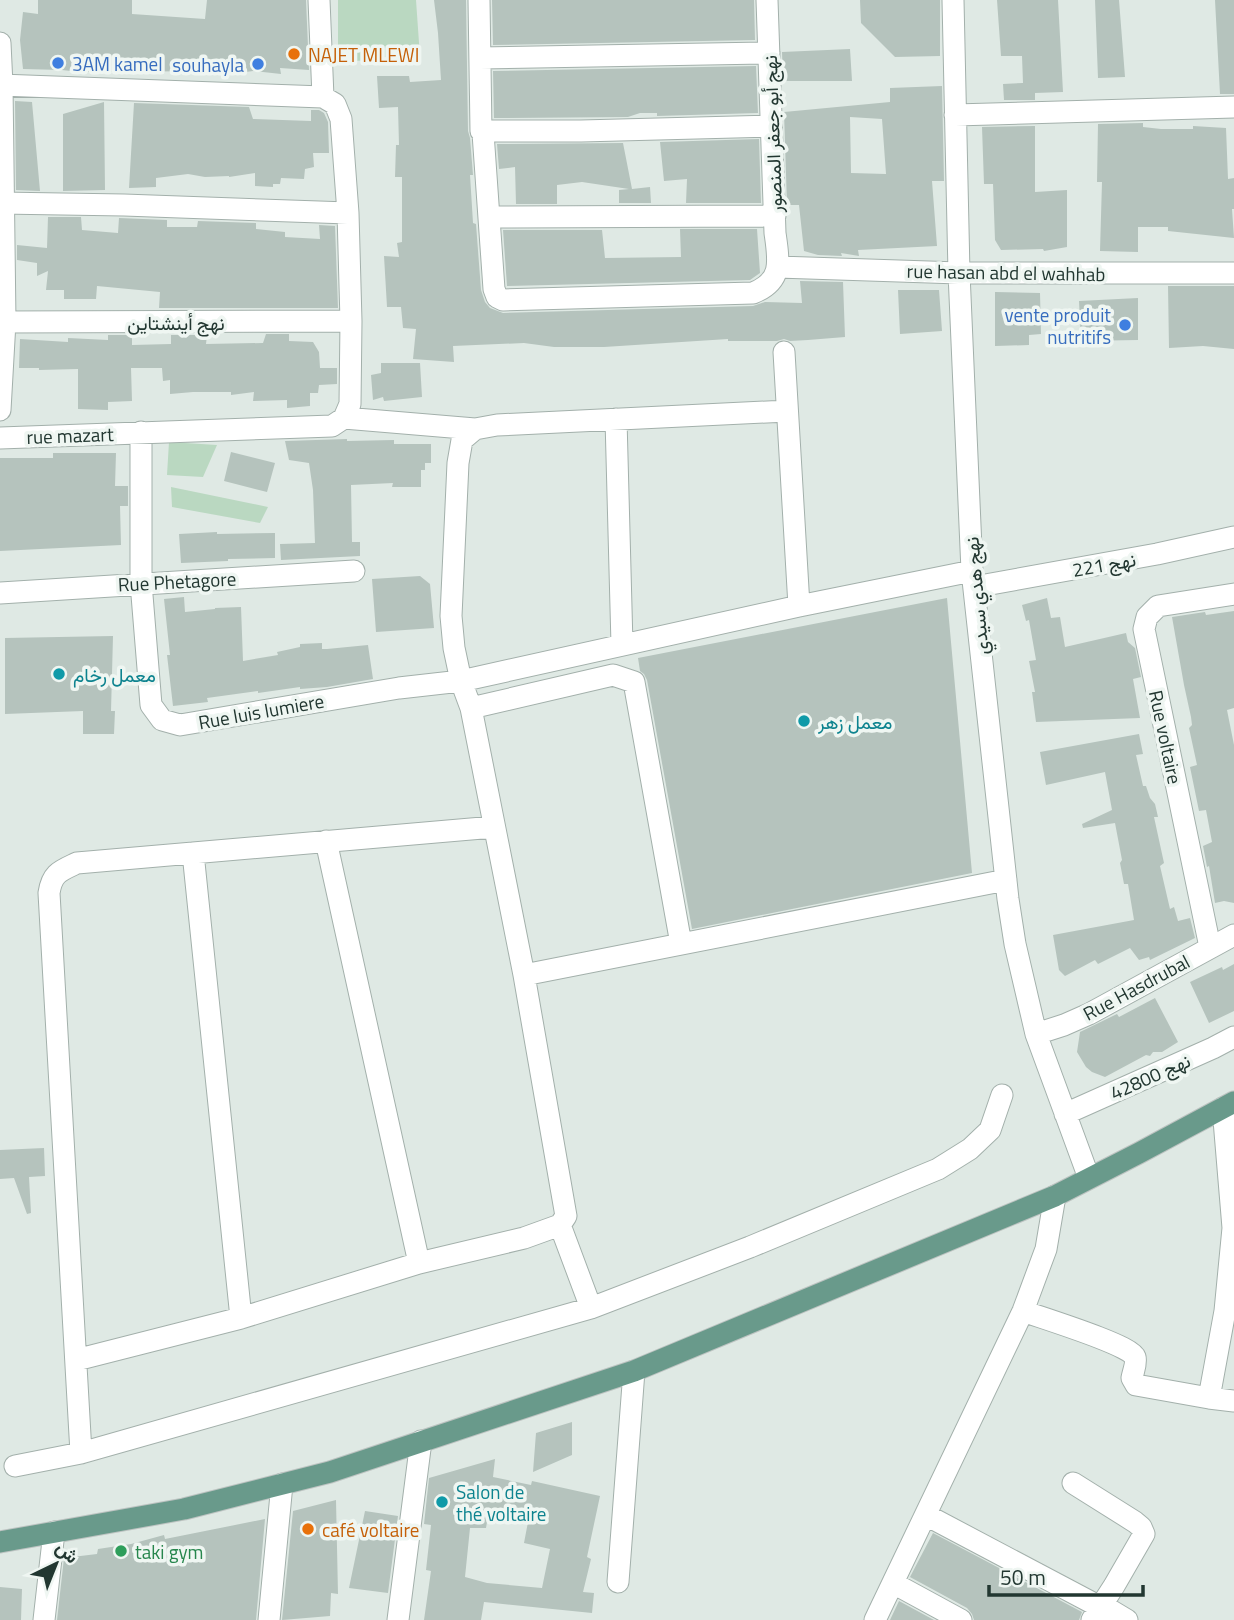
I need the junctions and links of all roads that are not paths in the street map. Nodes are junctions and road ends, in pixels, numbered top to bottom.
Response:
1 (319, 0) edge
2 (479, 0) edge
3 (767, 0) edge
4 (953, 0) edge
5 (0, 43) edge
6 (769, 53) junction
7 (480, 58) junction
8 (1, 85) edge
9 (323, 97) junction
10 (1234, 107) edge
11 (955, 116) junction
12 (771, 125) junction
13 (481, 131) junction
14 (2, 203) edge
15 (348, 214) junction
16 (775, 216) junction
17 (489, 217) junction
18 (778, 267) junction
19 (959, 273) junction
20 (1234, 273) edge
21 (3, 321) edge
22 (351, 321) junction
23 (784, 352) dead end
24 (0, 410) edge
25 (787, 411) junction
26 (344, 418) junction
27 (617, 419) junction
28 (475, 429) junction
29 (141, 432) junction
30 (0, 438) edge
31 (1234, 537) edge
32 (354, 571) dead end
33 (973, 579) junction
34 (141, 583) junction
35 (0, 593) edge
36 (1234, 594) edge
37 (799, 606) junction
38 (622, 645) junction
39 (461, 681) junction
40 (471, 708) junction
41 (494, 827) junction
42 (326, 841) junction
43 (193, 853) junction
44 (1006, 880) junction
45 (1234, 935) edge
46 (681, 944) junction
47 (1210, 947) junction
48 (524, 975) junction
49 (1036, 1034) junction
50 (1234, 1037) edge
51 (1002, 1095) dead end
52 (1228, 1105) edge
53 (1065, 1114) junction
54 (1089, 1178) junction
55 (1055, 1196) junction
56 (560, 1225) junction
57 (419, 1263) junction
58 (591, 1308) junction
59 (1023, 1311) junction
60 (1229, 1311) edge
61 (241, 1318) junction
62 (76, 1360) junction
63 (634, 1371) junction
64 (1209, 1398) junction
65 (1234, 1401) edge
66 (421, 1441) junction
67 (81, 1453) junction
68 (15, 1466) dead end
69 (1073, 1483) dead end
70 (282, 1484) junction
71 (926, 1516) junction
72 (54, 1532) junction
73 (0, 1542) edge
74 (618, 1582) dead end
75 (893, 1583) junction
76 (1098, 1611) edge
77 (44, 1620) edge
78 (269, 1620) edge
79 (398, 1620) edge
80 (875, 1620) edge
81 (961, 1620) edge
82 (1128, 1620) edge

1 - 9 street
2 - 7 street
3 - 6 street, نهج أبو جعفر المنصور
4 - 11 street, نهج هدي سيدي
5 - 8 street
6 - 7 street
6 - 12 street, نهج أبو جعفر المنصور
7 - 13 street
8 - 9 street
8 - 14 street
9 - 15 street
10 - 11 street
11 - 19 street, نهج هدي سيدي
12 - 13 street
12 - 16 street, نهج أبو جعفر المنصور
13 - 17 street
14 - 15 street
14 - 21 street
15 - 22 street
16 - 17 street
16 - 18 street, نهج أبو جعفر المنصور
17 - 18 street
18 - 19 street, rue hasan abd el wahhab
19 - 20 street, rue hasan abd el wahhab
19 - 33 street, نهج هدي سيدي
21 - 22 street, نهج أينشتاين
21 - 24 street
22 - 26 street
23 - 25 street
25 - 27 street, rue mazart
25 - 37 street
26 - 28 street, rue mazart
26 - 29 street, rue mazart
27 - 28 street, rue mazart
27 - 38 street
28 - 39 street
29 - 30 street, rue mazart
29 - 34 street, Rue luis lumiere
31 - 33 street, نهج 221
32 - 34 street, Rue Phetagore
33 - 37 street, نهج 221
33 - 44 street, نهج هدي سيدي
34 - 35 street, Rue Phetagore
34 - 39 street, Rue luis lumiere
36 - 47 street, Rue voltaire
37 - 38 street, نهج 221
38 - 39 street, Rue luis lumiere
39 - 40 street
40 - 41 street
40 - 46 street
41 - 42 street
41 - 48 street
42 - 43 street
42 - 57 street
43 - 61 street
43 - 62 street
44 - 46 street
44 - 49 street, نهج هدي سيدي
45 - 47 street, Rue Hasdrubal
46 - 48 street
47 - 49 street, Rue Hasdrubal
48 - 56 street
49 - 53 street, نهج هدي سيدي
50 - 53 street, نهج 42800
51 - 58 street
52 - 54 main road
52 - 60 street
53 - 54 street, نهج هدي سيدي
54 - 55 main road
55 - 59 street
55 - 63 main road
56 - 57 street
56 - 58 street
57 - 61 street
58 - 67 street
59 - 64 street
59 - 71 street
60 - 64 street
61 - 62 street
62 - 67 street
63 - 66 main road
63 - 74 street
64 - 65 street
66 - 70 main road
66 - 79 street
67 - 68 street
69 - 76 street
70 - 72 main road
70 - 78 street
71 - 75 street
71 - 76 street
72 - 73 main road
72 - 77 street
75 - 80 street
75 - 81 street
76 - 82 street

